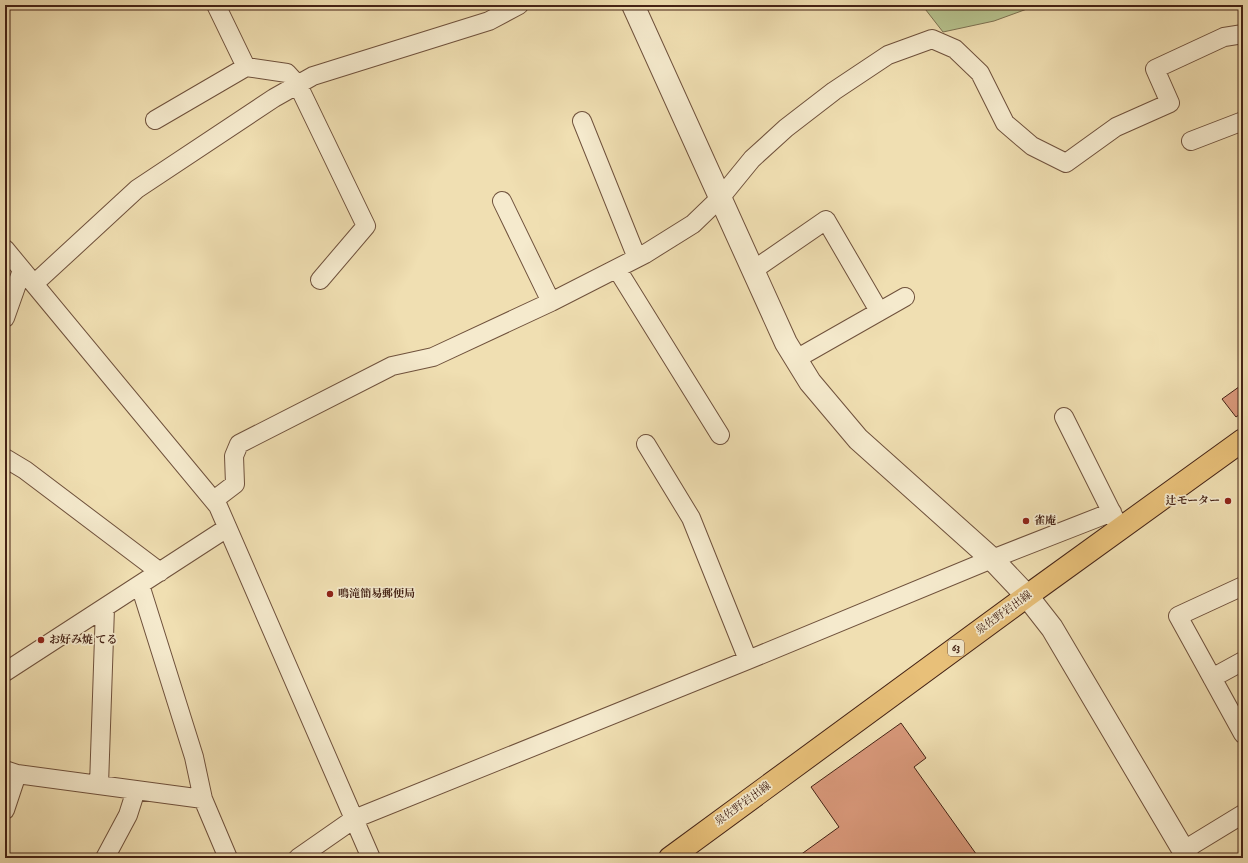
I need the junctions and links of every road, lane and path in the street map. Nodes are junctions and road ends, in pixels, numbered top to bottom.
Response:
1 (216, 5) edge
2 (519, 5) edge
3 (633, 5) edge
4 (1243, 34) edge
5 (246, 67) junction
6 (298, 85) junction
7 (155, 120) dead end
8 (582, 121) dead end
9 (1243, 121) edge
10 (1191, 142) dead end
11 (721, 197) junction
12 (502, 201) dead end
13 (5, 250) edge
14 (637, 258) junction
15 (617, 269) junction
16 (22, 270) junction
17 (752, 271) junction
18 (320, 280) dead end
19 (34, 284) junction
20 (905, 297) dead end
21 (551, 302) junction
22 (879, 312) junction
23 (5, 318) edge
24 (796, 359) junction
25 (1064, 417) dead end
26 (720, 435) dead end
27 (1243, 440) edge
28 (646, 444) dead end
29 (1234, 452) edge
30 (5, 458) edge
31 (214, 500) junction
32 (1116, 521) junction
33 (227, 528) junction
34 (992, 559) junction
35 (160, 572) junction
36 (140, 585) junction
37 (1243, 586) edge
38 (1027, 596) junction
39 (105, 608) junction
40 (748, 660) junction
41 (1243, 661) edge
42 (5, 672) edge
43 (1212, 678) junction
44 (1243, 734) edge
45 (11, 772) edge
46 (99, 785) junction
47 (136, 790) junction
48 (203, 799) junction
49 (5, 810) edge
50 (1243, 814) edge
51 (354, 819) junction
52 (1186, 854) edge
53 (105, 858) edge
54 (228, 858) edge
55 (298, 858) edge
56 (371, 858) edge
57 (670, 858) edge

1 - 5 street
2 - 6 street
3 - 11 street
4 - 11 street
5 - 6 street
5 - 7 street
6 - 18 street
6 - 19 street
8 - 14 street
9 - 10 street
11 - 14 street
11 - 17 street
12 - 21 street
13 - 16 street
14 - 15 street
15 - 21 street
15 - 26 street
16 - 19 street
16 - 23 street
17 - 22 street
17 - 24 street
19 - 31 street
20 - 22 street
21 - 31 street
22 - 24 street
24 - 34 street
25 - 32 street
27 - 29 main road, 泉佐野岩出線 / 63
28 - 40 street
29 - 32 main road, 泉佐野岩出線 / 63
30 - 35 street
31 - 33 street
32 - 34 street
32 - 38 main road, 泉佐野岩出線 / 63
33 - 35 street
33 - 51 street
34 - 38 street
34 - 40 street
35 - 36 street
36 - 39 street
36 - 48 street
37 - 43 street
38 - 52 street
38 - 57 main road, 泉佐野岩出線 / 63
39 - 42 street
39 - 46 street
40 - 51 street
41 - 43 street
43 - 44 street
45 - 46 street
45 - 49 street
46 - 47 street
47 - 48 street
47 - 53 street
48 - 54 street
50 - 52 street
51 - 55 street
51 - 56 street

